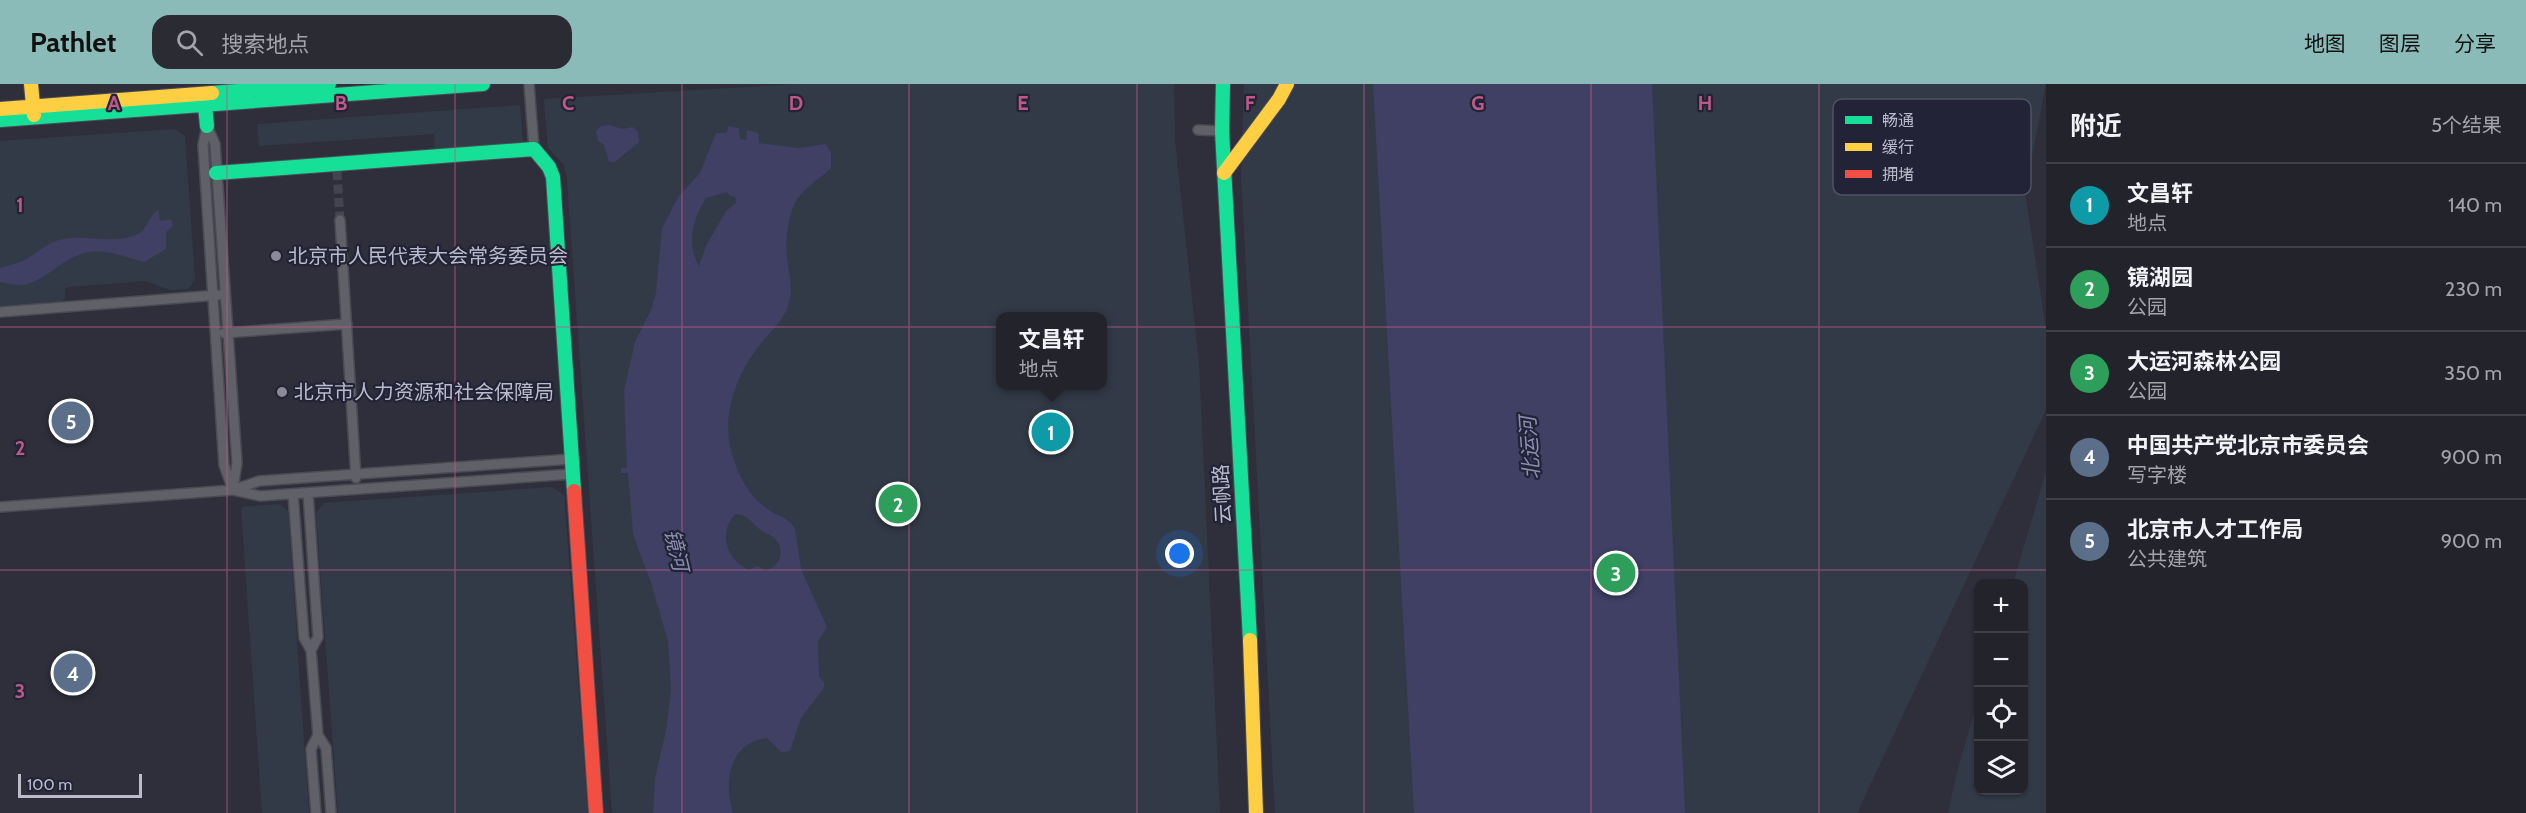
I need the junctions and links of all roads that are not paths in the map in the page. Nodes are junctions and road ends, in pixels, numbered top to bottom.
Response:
1 (32, 84) edge
2 (329, 84) edge
3 (483, 84) edge
4 (530, 84) edge
5 (1224, 84) edge
6 (1287, 84) edge
7 (397, 87) edge
8 (204, 93) edge
9 (0, 109) edge
10 (33, 112) junction
11 (0, 120) edge
12 (207, 126) junction
13 (1197, 130) dead end
14 (1222, 131) junction
15 (534, 149) junction
16 (216, 173) junction
17 (1224, 173) junction
18 (340, 220) tunnel mouth
19 (225, 294) junction
20 (213, 296) junction
21 (0, 312) edge
22 (346, 324) junction
23 (228, 333) junction
24 (215, 334) junction
25 (572, 459) junction
26 (356, 474) junction
27 (573, 474) junction
28 (357, 489) junction
29 (233, 490) junction
30 (308, 493) junction
31 (293, 494) junction
32 (0, 507) edge
33 (311, 650) junction
34 (318, 735) junction
35 (316, 813) edge
36 (331, 813) edge
37 (596, 813) edge
38 (1256, 813) edge

1 - 10 street
2 - 8 street
3 - 7 street
4 - 15 street
5 - 14 street, 云帆路
6 - 17 street
7 - 8 street
8 - 10 street
8 - 12 street
9 - 10 street
10 - 11 street
12 - 16 street
12 - 20 street
13 - 14 street
14 - 17 street, 云帆路
15 - 16 street
15 - 25 street
16 - 19 street
17 - 38 street, 云帆路
18 - 22 street
19 - 20 street
19 - 23 street
20 - 21 street
20 - 24 street
22 - 23 street
22 - 26 street
23 - 24 street
23 - 29 street
24 - 29 street
25 - 26 street
25 - 27 street
26 - 28 street
26 - 29 street
27 - 28 street
27 - 37 street
28 - 30 street
29 - 31 street
29 - 32 street
30 - 31 street
30 - 33 street
31 - 33 street
33 - 34 street
34 - 35 street
34 - 36 street

